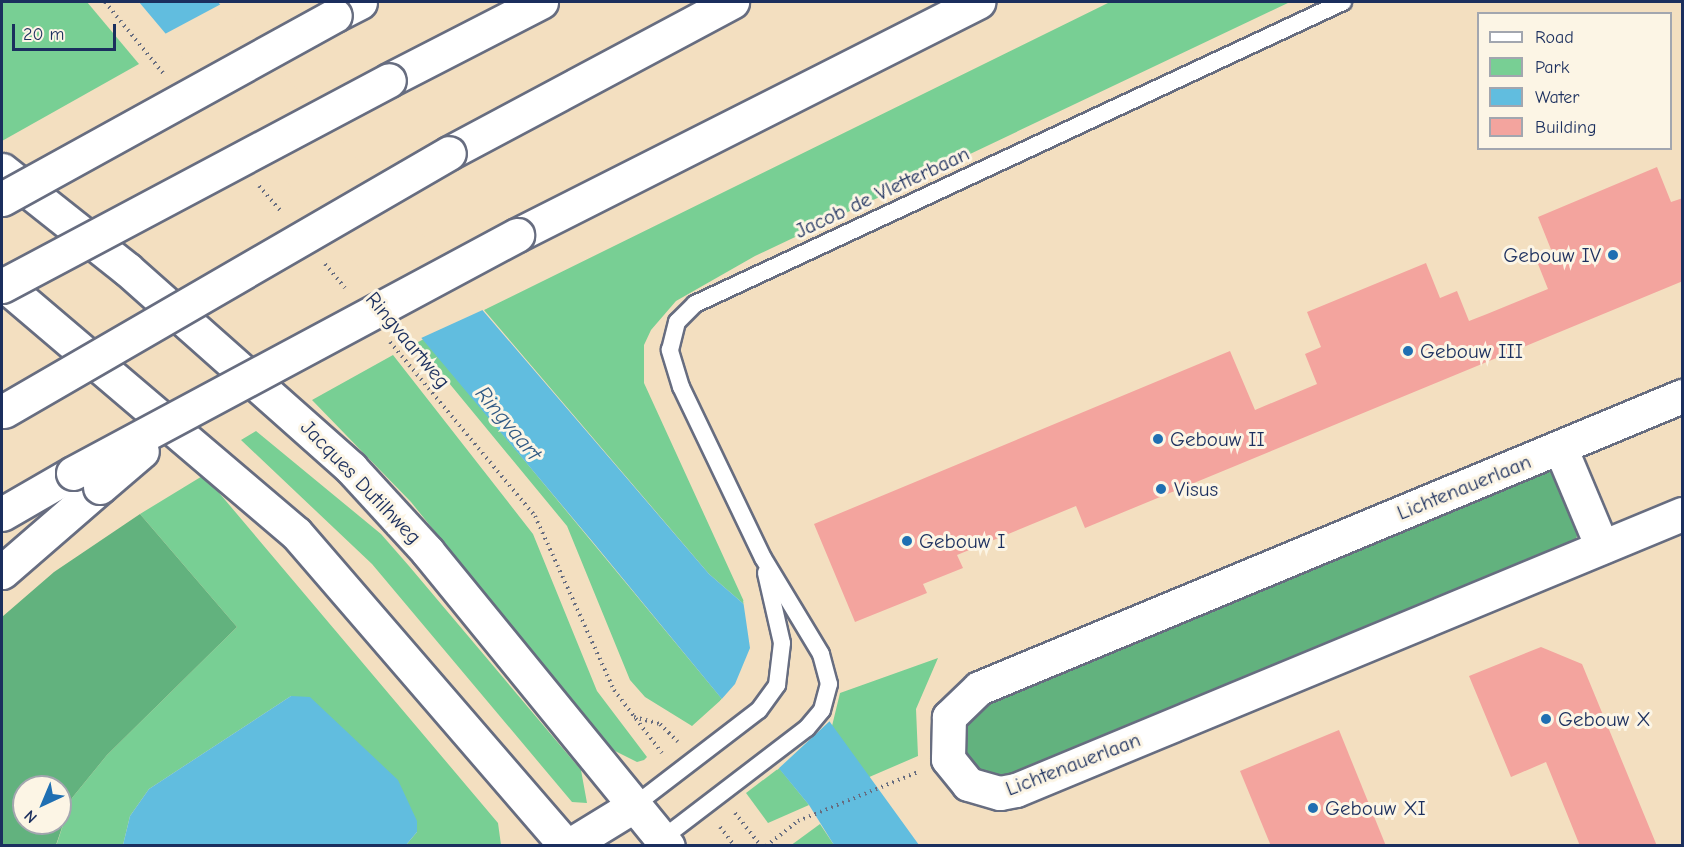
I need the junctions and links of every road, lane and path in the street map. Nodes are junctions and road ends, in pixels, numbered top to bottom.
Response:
1 (541, 2) edge
2 (732, 2) edge
3 (978, 2) edge
4 (1344, 2) edge
5 (347, 8) edge
6 (2, 170) edge
7 (2, 199) edge
8 (276, 205) dead end
9 (291, 223) dead end
10 (321, 260) dead end
11 (2, 285) edge
12 (352, 296) dead end
13 (382, 333) dead end
14 (1683, 396) edge
15 (3, 411) edge
16 (1560, 447) junction
17 (87, 480) junction
18 (2, 514) edge
19 (1683, 514) edge
20 (1602, 547) junction
21 (763, 558) junction
22 (2, 572) edge
23 (633, 717) dead end
24 (904, 778) dead end
25 (635, 805) junction
26 (662, 843) edge
27 (567, 846) edge
28 (766, 846) edge

1 - 11 main road, bridge
2 - 15 main road, bridge
3 - 17 main road, bridge
4 - 21 lane, Jacob de Vletterbaan
5 - 7 main road, bridge
6 - 25 main road, Jacques Dutilhweg
8 - 9 path
10 - 12 path, Ringvaartweg
11 - 27 main road
13 - 23 path, Ringvaartweg
14 - 16 main road, Lichtenauerlaan
16 - 20 main road
16 - 20 main road, Lichtenauerlaan
17 - 18 main road
17 - 22 main road
19 - 20 main road, Lichtenauerlaan
21 - 25 lane, Jacob de Vletterbaan
21 - 26 lane, Jacob de Vletterbaan
24 - 28 path
25 - 26 main road, Jacques Dutilhweg
25 - 27 main road

